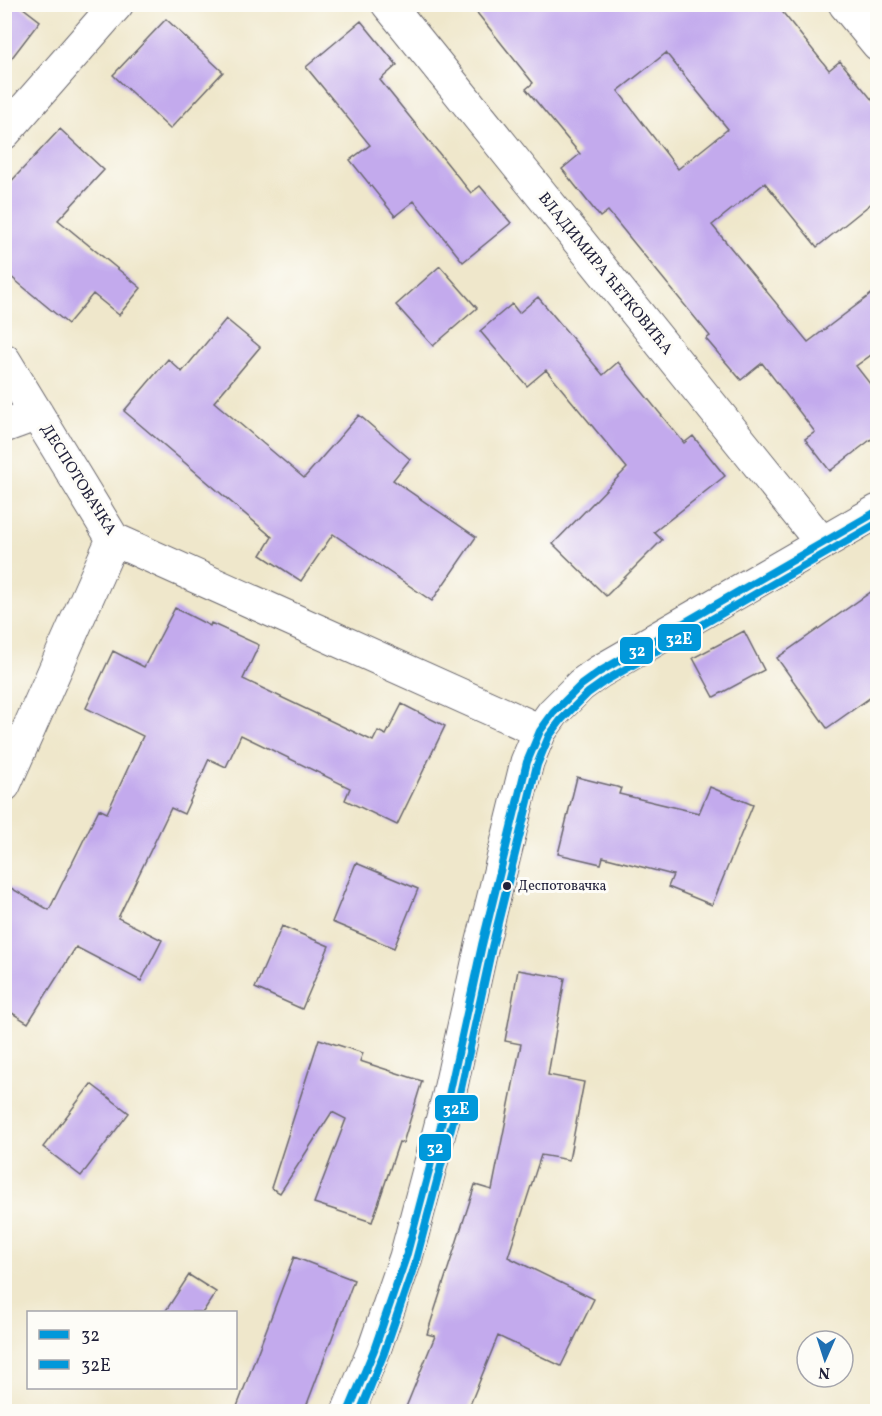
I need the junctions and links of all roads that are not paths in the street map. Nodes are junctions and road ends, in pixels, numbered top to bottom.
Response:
1 (117, 4) edge
2 (388, 4) edge
3 (845, 4) edge
4 (878, 44) edge
5 (4, 133) edge
6 (4, 360) edge
7 (37, 414) junction
8 (4, 426) edge
9 (878, 511) edge
10 (113, 539) junction
11 (822, 543) junction
12 (540, 731) junction
13 (4, 785) edge
14 (348, 1412) edge

1 - 5 street
2 - 11 street, ВЛАДИМИРА ЋЕТКОВИЋА
3 - 4 street
6 - 7 street, ДЕСПОТОВАЧКА
7 - 8 street
7 - 10 street, ДЕСПОТОВАЧКА
9 - 11 street
10 - 12 street, ДЕСПОТОВАЧКА
10 - 13 street
11 - 12 street
12 - 14 street

